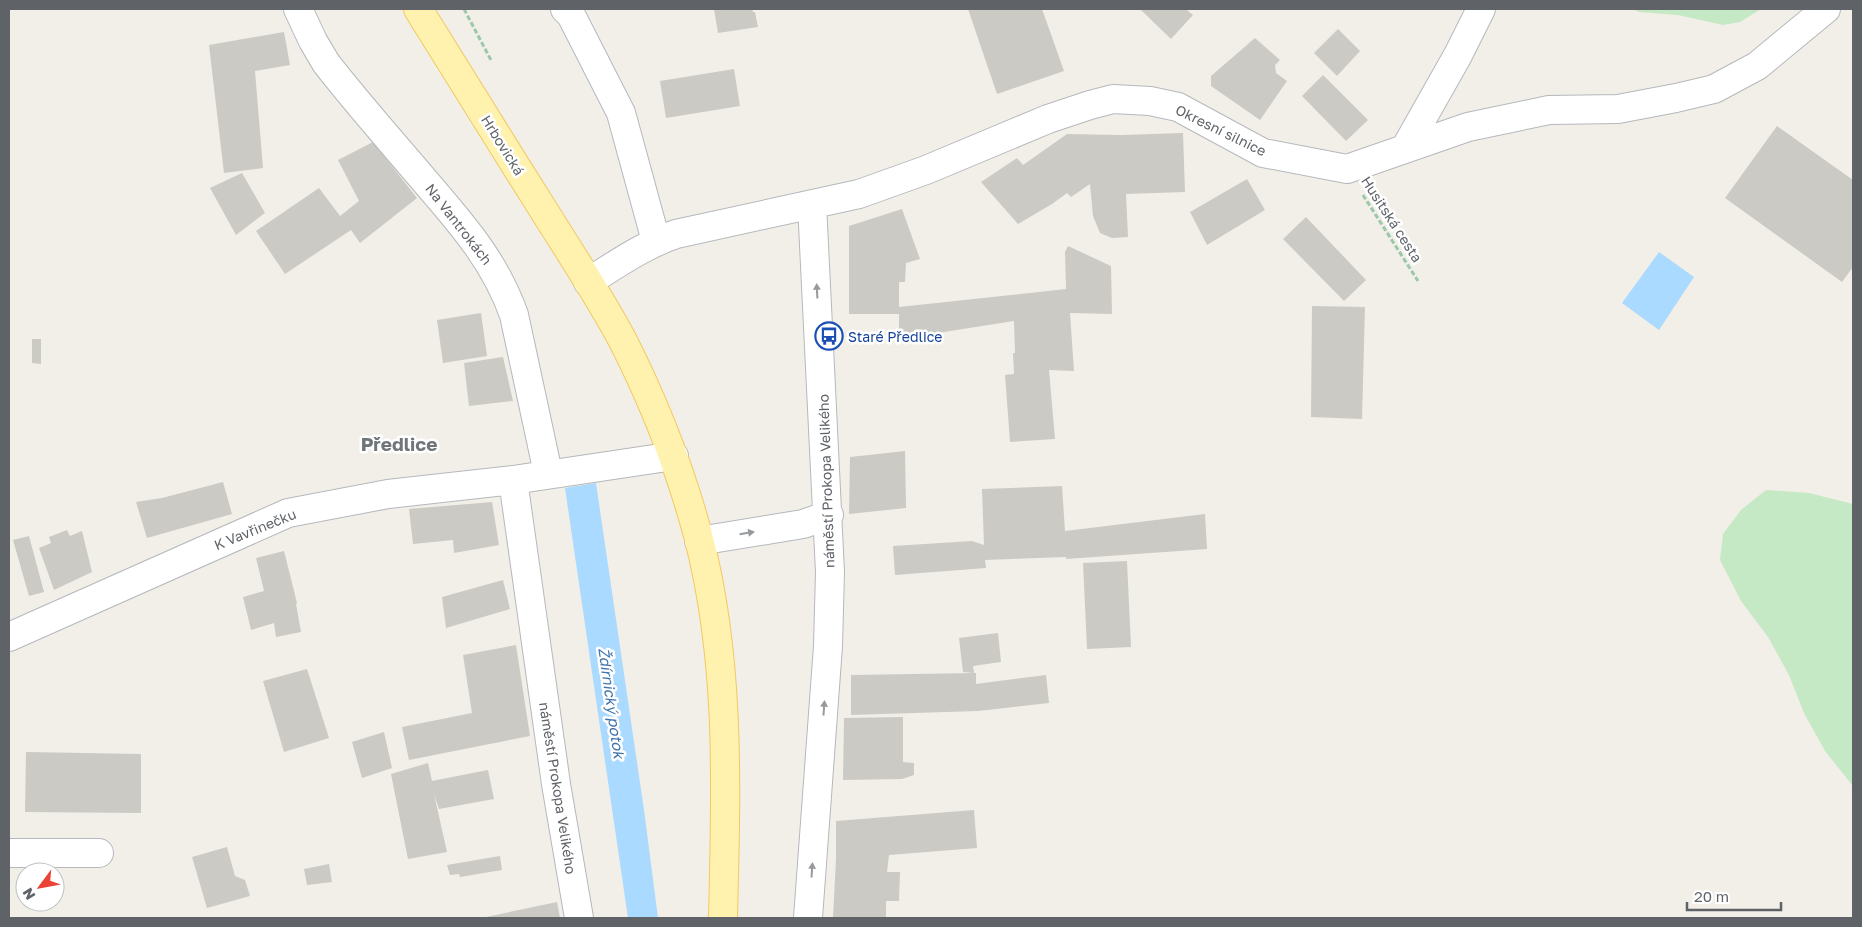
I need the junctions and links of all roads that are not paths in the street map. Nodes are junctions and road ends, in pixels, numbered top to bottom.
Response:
1 (298, 9) edge
2 (418, 9) edge
3 (565, 9) edge
4 (1481, 9) edge
5 (1826, 9) edge
6 (1406, 147) junction
7 (812, 204) junction
8 (656, 241) junction
9 (588, 282) junction
10 (674, 456) junction
11 (548, 473) junction
12 (513, 480) junction
13 (829, 515) junction
14 (699, 541) junction
15 (9, 637) edge
16 (9, 853) edge
17 (99, 853) dead end
18 (579, 918) edge
19 (723, 918) edge
20 (808, 918) edge

1 - 11 street, Na Vantrokách
2 - 9 main road, Hrbovická
3 - 8 street
4 - 6 street
5 - 6 street
6 - 7 street, Okresní silnice
7 - 8 street
13 -> 7 street, náměstí Prokopa Velikého
8 - 9 street
9 - 10 main road
10 - 11 street
10 - 14 main road
11 - 12 street, K Vavřinečku
12 - 15 street, K Vavřinečku
12 - 18 street, náměstí Prokopa Velikého
14 -> 13 street
20 -> 13 street, náměstí Prokopa Velikého
14 - 19 main road
16 - 17 street

